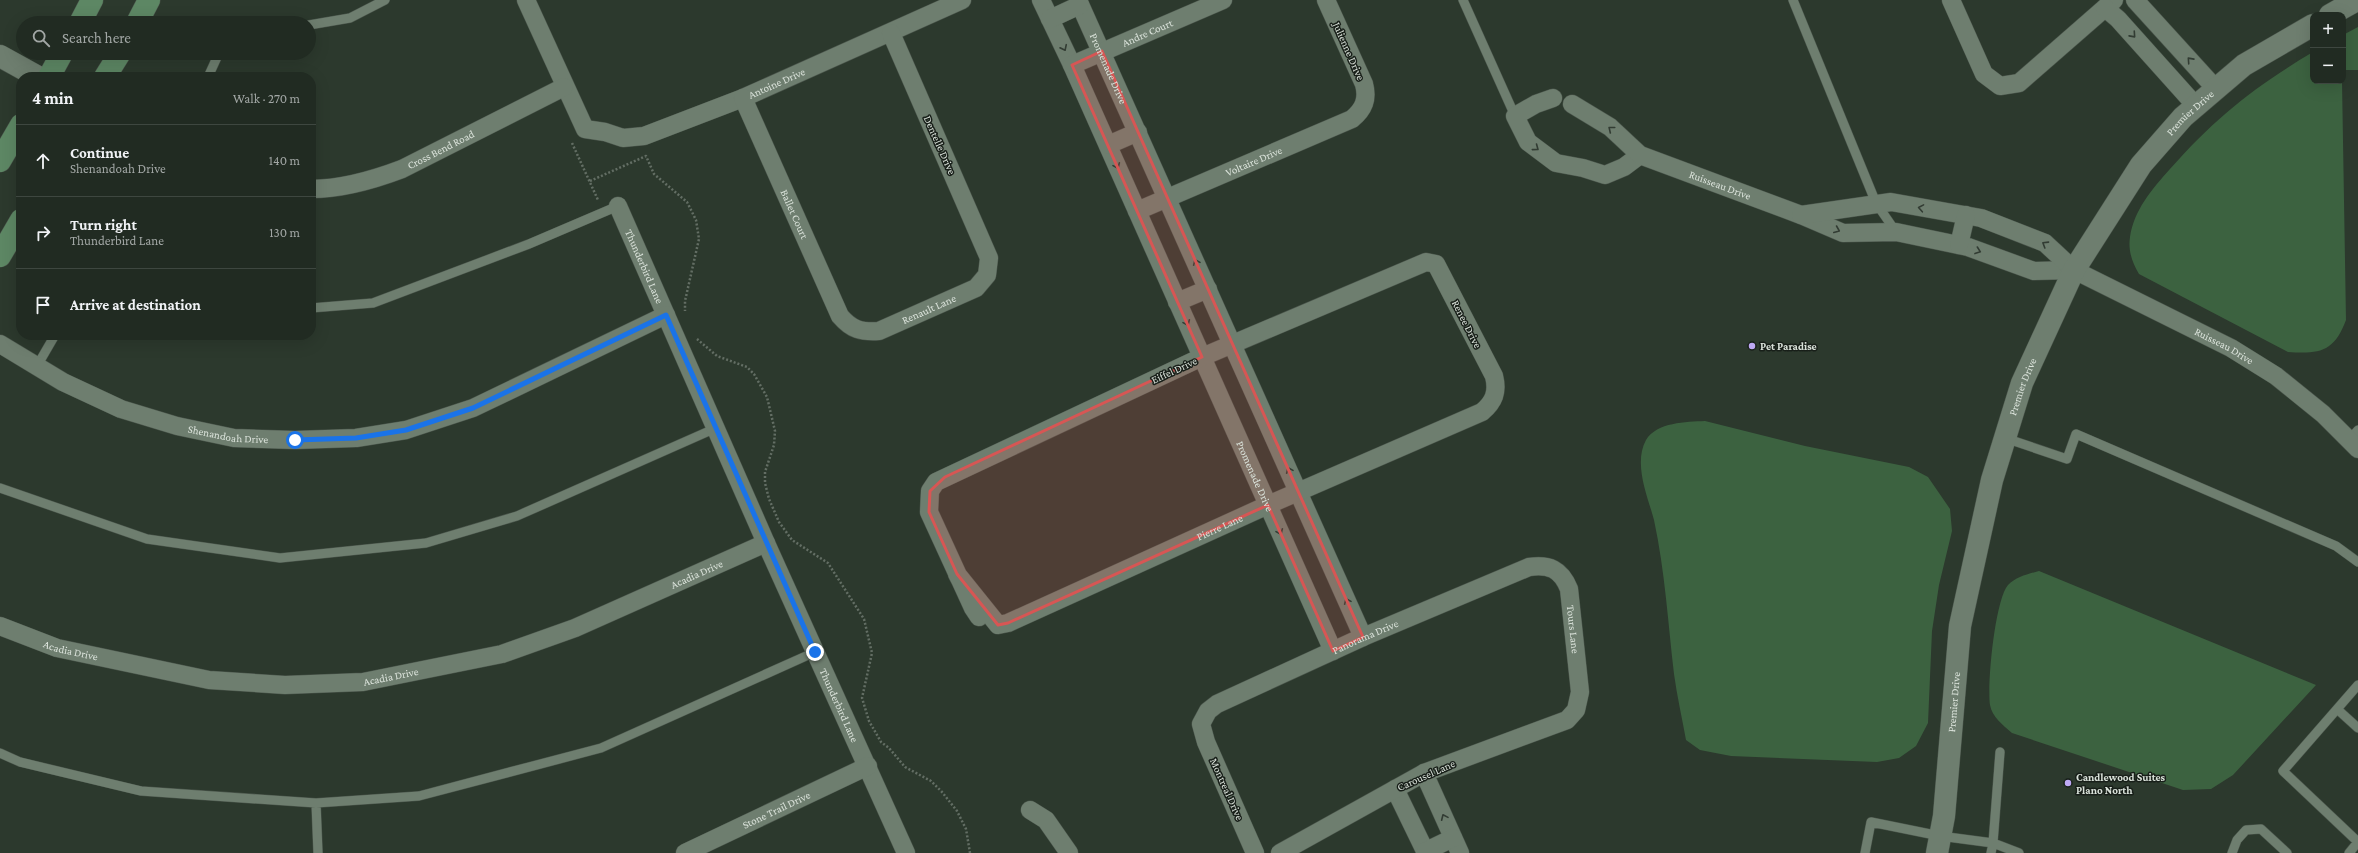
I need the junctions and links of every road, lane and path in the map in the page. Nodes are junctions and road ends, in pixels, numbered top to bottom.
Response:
1 (92, 0) edge
2 (149, 0) edge
3 (385, 0) edge
4 (526, 0) edge
5 (962, 0) edge
6 (1040, 0) edge
7 (1223, 0) edge
8 (1326, 0) edge
9 (1463, 0) edge
10 (1793, 0) edge
11 (1951, 0) edge
12 (2135, 0) edge
13 (2357, 0) edge
14 (1079, 2) edge
15 (2110, 4) edge
16 (2335, 12) edge
17 (84, 16) edge
18 (141, 16) edge
19 (1050, 19) junction
20 (316, 24) edge
21 (2310, 27) edge
22 (891, 33) junction
23 (1102, 51) junction
24 (0, 56) edge
25 (58, 60) edge
26 (116, 60) edge
27 (216, 60) edge
28 (1072, 65) junction
29 (29, 72) edge
30 (52, 72) edge
31 (108, 72) edge
32 (210, 72) edge
33 (564, 87) junction
34 (2216, 89) junction
35 (743, 98) junction
36 (1553, 98) dead end
37 (1365, 103) joint
38 (1572, 104) dead end
39 (2196, 106) junction
40 (1515, 116) junction
41 (1138, 132) junction
42 (16, 134) edge
43 (578, 135) junction
44 (1108, 145) junction
45 (1640, 155) junction
46 (0, 161) edge
47 (590, 181) junction
48 (316, 189) edge
49 (1168, 198) junction
50 (1876, 203) junction
51 (618, 206) junction
52 (1137, 211) junction
53 (1801, 215) junction
54 (1966, 215) junction
55 (16, 229) edge
56 (1896, 232) junction
57 (1959, 245) junction
58 (0, 256) edge
59 (989, 258) joint
60 (1426, 262) joint
61 (2074, 270) junction
62 (1208, 289) junction
63 (1177, 302) junction
64 (316, 308) edge
65 (685, 314) dead end
66 (666, 315) junction
67 (849, 327) joint
68 (695, 334) dead end
69 (52, 340) edge
70 (0, 344) edge
71 (1232, 344) junction
72 (1202, 357) junction
73 (37, 366) junction
74 (1495, 395) joint
75 (716, 428) junction
76 (2005, 438) junction
77 (2355, 440) edge
78 (0, 488) edge
79 (1298, 491) junction
80 (1268, 505) junction
81 (766, 543) junction
82 (2358, 562) edge
83 (1539, 566) joint
84 (957, 574) joint
85 (0, 626) edge
86 (1363, 637) junction
87 (1333, 651) junction
88 (815, 652) junction
89 (2358, 685) edge
90 (2338, 709) junction
91 (1576, 710) joint
92 (1201, 724) joint
93 (2358, 728) edge
94 (2000, 752) dead end
95 (0, 753) edge
96 (868, 766) junction
97 (1424, 773) junction
98 (1395, 789) junction
99 (316, 803) junction
100 (1030, 810) dead end
101 (2358, 842) edge
102 (1993, 843) junction
103 (1939, 845) edge
104 (1457, 846) edge
105 (1426, 852) edge
106 (318, 853) edge
107 (685, 853) edge
108 (906, 853) edge
109 (970, 853) edge
110 (1069, 853) edge
111 (1255, 853) edge
112 (1280, 853) edge
113 (1865, 853) edge
114 (1991, 853) edge
115 (2020, 853) edge
116 (2232, 853) edge
117 (2287, 853) edge
118 (2348, 853) edge

1 - 17 main road
2 - 18 main road
3 - 20 lane
4 - 33 street
5 - 22 street, Antoine Drive
6 - 19 street, Promenade Drive
7 - 23 street, Andre Court
8 - 37 street, Julienne Drive
9 - 40 lane
10 - 50 lane
11 - 15 street
34 -> 12 street
13 - 16 street
14 - 19 street, Promenade Drive
14 - 23 street, Promenade Drive
15 -> 39 street
19 -> 28 street, Promenade Drive
21 - 34 street, Premier Drive
22 - 35 street, Antoine Drive
22 - 59 street, Dentelle Drive
23 - 28 street, Andre Court
23 - 41 street, Promenade Drive
24 - 29 street
25 - 30 main road
26 - 31 main road
27 - 32 lane
28 - 44 street, Promenade Drive
33 - 43 street
33 - 48 street, Cross Bend Road
34 - 39 street, Premier Drive
35 - 43 street, Antoine Drive
35 - 67 street, Ballet Court
36 - 40 street
37 - 49 street, Voltaire Drive
45 -> 38 street, Ruisseau Drive
39 - 61 street, Premier Drive
40 -> 45 street
41 - 44 street
41 - 49 street, Promenade Drive
42 - 46 main road
43 - 47 path
44 -> 52 street, Promenade Drive
45 - 53 street, Ruisseau Drive
47 - 51 path
47 - 65 path
49 - 52 street, Voltaire Drive
62 -> 49 street, Promenade Drive
50 - 53 street, Ruisseau Drive
54 -> 50 street, Ruisseau Drive
50 - 56 lane
51 - 64 lane
51 - 66 street, Thunderbird Lane
52 - 63 street, Promenade Drive
53 -> 56 street, Ruisseau Drive
54 - 57 street
61 -> 54 street, Ruisseau Drive
55 - 58 main road
56 - 57 street, Ruisseau Drive
57 -> 61 street, Ruisseau Drive
59 - 67 street, Renault Lane
60 - 71 street, Eiffel Drive
60 - 74 street, Renee Drive
61 - 76 street, Premier Drive
61 - 77 street, Ruisseau Drive
62 - 63 street
62 - 71 street, Promenade Drive
63 -> 72 street, Promenade Drive
66 - 73 street, Shenandoah Drive
66 - 75 street, Thunderbird Lane
68 - 109 path
69 - 73 lane
70 - 73 street, Shenandoah Drive
71 - 72 street, Eiffel Drive
79 -> 71 street, Promenade Drive
72 - 80 street, Promenade Drive
72 - 84 street, Eiffel Drive
74 - 79 street, Pierre Lane
75 - 78 lane
75 - 81 street, Thunderbird Lane
76 - 82 lane
76 - 103 street, Premier Drive
79 - 80 street, Pierre Lane
86 -> 79 street, Promenade Drive
80 - 84 street, Pierre Lane
80 -> 87 street, Promenade Drive
81 - 85 street, Acadia Drive
81 - 88 street, Thunderbird Lane
83 - 86 street, Panorama Drive
83 - 91 street, Tours Lane
86 - 87 street, Panorama Drive
87 - 92 street, Panorama Drive
88 - 96 street, Thunderbird Lane
88 - 99 lane
89 - 90 lane
90 - 93 lane
90 - 101 lane
91 - 97 street, Carousel Lane
92 - 111 street, Montreal Drive
94 - 102 lane
95 - 99 lane
96 - 107 street, Stone Trail Drive
96 - 108 street, Thunderbird Lane
97 - 98 street, Carousel Lane
104 -> 97 street
98 - 105 street
98 - 112 street, Carousel Lane
99 - 106 lane
100 - 110 street
101 - 118 lane
102 - 103 lane
102 - 114 lane
102 - 115 lane
103 - 113 lane
104 - 105 street
116 - 117 lane

